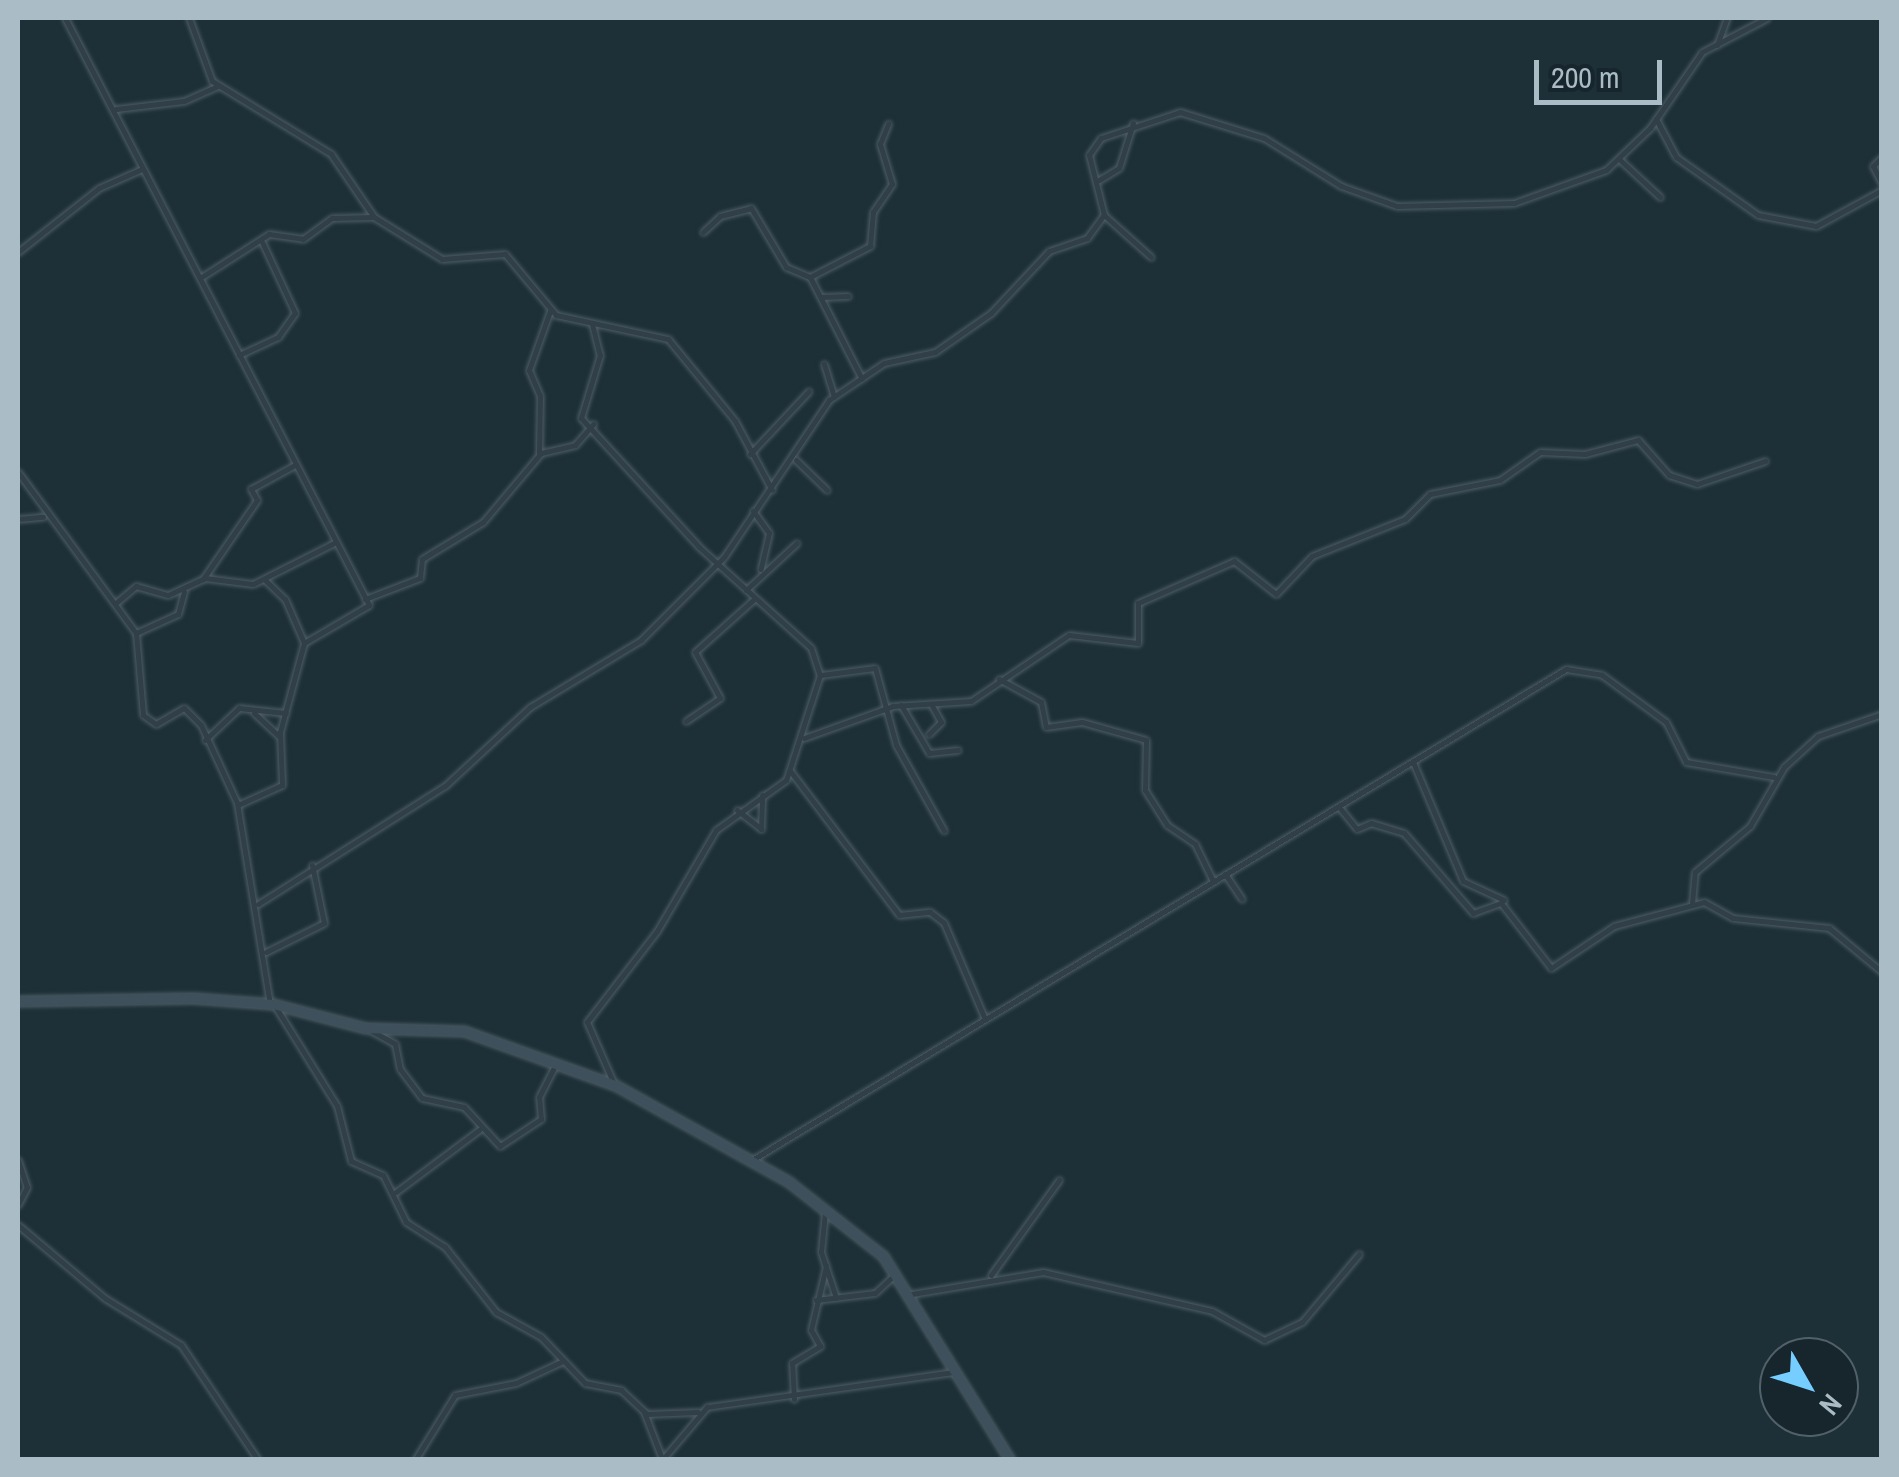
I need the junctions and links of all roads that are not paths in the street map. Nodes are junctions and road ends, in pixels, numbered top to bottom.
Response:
1 (65, 18) edge
2 (189, 18) edge
3 (1727, 18) edge
4 (1766, 18) edge
5 (1716, 45) junction
6 (218, 86) junction
7 (117, 112) junction
8 (1656, 119) junction
9 (1133, 123) junction
10 (888, 124) dead end
11 (1882, 157) edge
12 (1619, 159) junction
13 (142, 168) junction
14 (1099, 180) junction
15 (1882, 187) edge
16 (1660, 197) dead end
17 (1104, 215) junction
18 (374, 217) junction
19 (704, 232) dead end
20 (262, 242) junction
21 (18, 252) edge
22 (1150, 257) dead end
23 (200, 278) junction
24 (810, 278) junction
25 (848, 296) dead end
26 (821, 297) junction
27 (550, 311) junction
28 (592, 324) junction
29 (239, 355) junction
30 (824, 364) dead end
31 (862, 379) junction
32 (810, 391) dead end
33 (834, 398) junction
34 (593, 424) junction
35 (750, 454) junction
36 (539, 456) junction
37 (796, 460) junction
38 (1764, 461) dead end
39 (295, 464) junction
40 (18, 472) edge
41 (772, 490) junction
42 (828, 490) dead end
43 (752, 511) junction
44 (46, 517) junction
45 (18, 519) edge
46 (336, 542) junction
47 (797, 543) dead end
48 (718, 565) junction
49 (761, 570) junction
50 (202, 578) junction
51 (265, 580) junction
52 (746, 590) junction
53 (184, 592) junction
54 (754, 599) junction
55 (365, 600) junction
56 (116, 602) junction
57 (136, 633) junction
58 (304, 643) junction
59 (820, 676) junction
60 (1000, 679) junction
61 (931, 704) junction
62 (901, 705) junction
63 (890, 707) junction
64 (286, 713) junction
65 (254, 714) junction
66 (1882, 714) edge
67 (686, 721) dead end
68 (929, 734) dead end
69 (280, 736) junction
70 (804, 738) junction
71 (206, 740) junction
72 (958, 750) dead end
73 (1413, 762) junction
74 (791, 772) junction
75 (1774, 777) junction
76 (762, 795) junction
77 (238, 805) junction
78 (1339, 806) junction
79 (736, 810) junction
80 (944, 831) dead end
81 (312, 864) junction
82 (1226, 874) junction
83 (1213, 881) junction
84 (1242, 899) dead end
85 (1504, 900) dead end
86 (258, 904) junction
87 (1692, 904) junction
88 (266, 952) junction
89 (1882, 972) edge
90 (18, 1001) edge
91 (272, 1004) junction
92 (985, 1019) junction
93 (366, 1028) junction
94 (558, 1060) junction
95 (614, 1085) junction
96 (479, 1130) junction
97 (18, 1160) edge
98 (752, 1160) junction
99 (1059, 1180) dead end
100 (396, 1192) junction
101 (18, 1205) edge
102 (825, 1210) junction
103 (18, 1225) edge
104 (1360, 1254) dead end
105 (826, 1266) junction
106 (897, 1273) junction
107 (989, 1276) junction
108 (917, 1296) junction
109 (836, 1298) junction
110 (816, 1300) junction
111 (563, 1360) junction
112 (954, 1372) junction
113 (794, 1400) junction
114 (644, 1412) junction
115 (698, 1412) junction
116 (662, 1458) edge
117 (258, 1460) edge
118 (415, 1460) edge
119 (1010, 1460) edge

1 - 7 street
2 - 6 street
3 - 5 street
4 - 5 street
5 - 8 street
6 - 7 street
6 - 18 street
7 - 13 street
8 - 12 street
8 - 15 street
9 - 12 street
9 - 14 street
9 - 14 street
10 - 24 street
11 - 15 street
12 - 16 street
13 - 21 street
13 - 23 street
14 - 17 street
17 - 22 street
17 - 31 street
18 - 20 street
18 - 27 street
19 - 24 street
20 - 23 street
20 - 29 street
23 - 29 street
24 - 26 street
25 - 26 street
26 - 31 street
27 - 28 street
27 - 36 street
28 - 34 street
28 - 35 street
29 - 39 street
30 - 33 street
31 - 33 street
32 - 35 street
33 - 37 street
34 - 36 street
34 - 48 street
35 - 41 street
36 - 55 street
37 - 41 street
37 - 42 street
38 - 60 street
39 - 46 street
39 - 50 street
40 - 44 street
41 - 43 street
43 - 48 street
43 - 49 street
44 - 45 street
44 - 56 street
46 - 51 street
46 - 55 street
47 - 49 street
48 - 52 street
48 - 81 street
49 - 52 street
50 - 51 street
50 - 53 street
51 - 58 street
52 - 54 street
53 - 56 street
53 - 57 street
54 - 59 street
54 - 67 street
55 - 58 street
56 - 57 street
57 - 71 street
58 - 64 street
59 - 63 street
59 - 70 street
60 - 61 street
60 - 83 street
61 - 62 street
61 - 68 street
62 - 63 street
62 - 72 street
63 - 70 street
63 - 80 street
64 - 65 street
64 - 69 street
65 - 69 street
65 - 71 street
66 - 75 street
69 - 77 street
70 - 74 street
71 - 77 street
73 - 75 street
73 - 78 street
73 - 85 street
74 - 76 street
74 - 92 street
75 - 87 street
76 - 79 street
76 - 79 street
77 - 86 street
78 - 82 street
78 - 87 street
79 - 95 street
81 - 86 street
81 - 88 street
82 - 83 street
82 - 84 street
83 - 92 street
86 - 88 street
87 - 89 street
88 - 91 street
90 - 91 street
91 - 93 street
91 - 100 street
92 - 98 street
93 - 94 street
93 - 96 street
94 - 95 street
94 - 96 street
95 - 98 street
96 - 100 street
97 - 101 street
98 - 102 street
99 - 107 street
100 - 111 street
102 - 105 street
102 - 106 street
103 - 117 street
104 - 107 street
105 - 109 street
105 - 110 street
106 - 108 street
106 - 109 street
107 - 108 street
108 - 112 street
109 - 110 street
110 - 113 street
111 - 114 street
111 - 118 street
112 - 113 street
112 - 119 street
113 - 115 street
114 - 115 street
114 - 116 street
115 - 116 street

